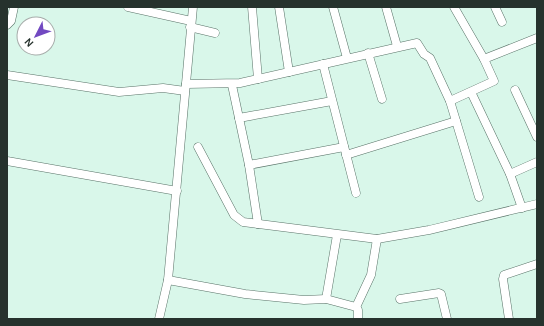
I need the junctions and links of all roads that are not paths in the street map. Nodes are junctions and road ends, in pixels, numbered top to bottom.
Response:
1 (14, 7) edge
2 (128, 7) edge
3 (193, 7) edge
4 (252, 7) edge
5 (279, 7) edge
6 (334, 7) edge
7 (386, 7) edge
8 (454, 7) edge
9 (495, 7) edge
10 (502, 22) dead end
11 (190, 24) junction
12 (7, 25) edge
13 (215, 33) dead end
14 (537, 38) edge
15 (397, 46) junction
16 (368, 53) junction
17 (347, 58) junction
18 (484, 59) junction
19 (322, 64) junction
20 (289, 72) junction
21 (7, 75) edge
22 (258, 79) junction
23 (232, 85) junction
24 (185, 87) junction
25 (515, 90) dead end
26 (471, 92) junction
27 (382, 98) dead end
28 (332, 101) junction
29 (450, 101) junction
30 (239, 118) junction
31 (456, 121) junction
32 (537, 137) edge
33 (198, 147) dead end
34 (345, 151) junction
35 (7, 162) edge
36 (537, 162) edge
37 (249, 165) junction
38 (510, 174) junction
39 (177, 191) junction
40 (356, 193) dead end
41 (479, 197) dead end
42 (537, 204) edge
43 (522, 208) junction
44 (258, 224) junction
45 (337, 235) junction
46 (376, 239) junction
47 (537, 264) edge
48 (168, 280) junction
49 (400, 299) dead end
50 (326, 300) junction
51 (356, 307) junction
52 (159, 319) edge
53 (358, 319) edge
54 (447, 319) edge
55 (508, 319) edge

1 - 12 street
2 - 11 street
3 - 11 street
4 - 22 street
5 - 20 street
6 - 17 street
7 - 15 street
8 - 18 street
9 - 10 street
11 - 13 street
11 - 24 street
14 - 18 street
15 - 16 street
15 - 29 street
16 - 17 street
16 - 27 street
17 - 19 street
18 - 26 street
19 - 20 street
19 - 28 street
20 - 22 street
21 - 24 street
22 - 23 street
23 - 24 street
23 - 30 street
24 - 39 street
25 - 32 street
26 - 29 street
26 - 38 street
28 - 30 street
28 - 34 street
29 - 31 street
30 - 37 street
31 - 34 street
31 - 41 street
33 - 44 street
34 - 37 street
34 - 40 street
35 - 39 street
36 - 38 street
37 - 44 street
38 - 43 street
39 - 48 street
42 - 43 street
43 - 46 street
44 - 45 street
45 - 46 street
45 - 50 street
46 - 51 street
47 - 55 street
48 - 50 street
48 - 52 street
49 - 54 street
50 - 51 street
51 - 53 street

